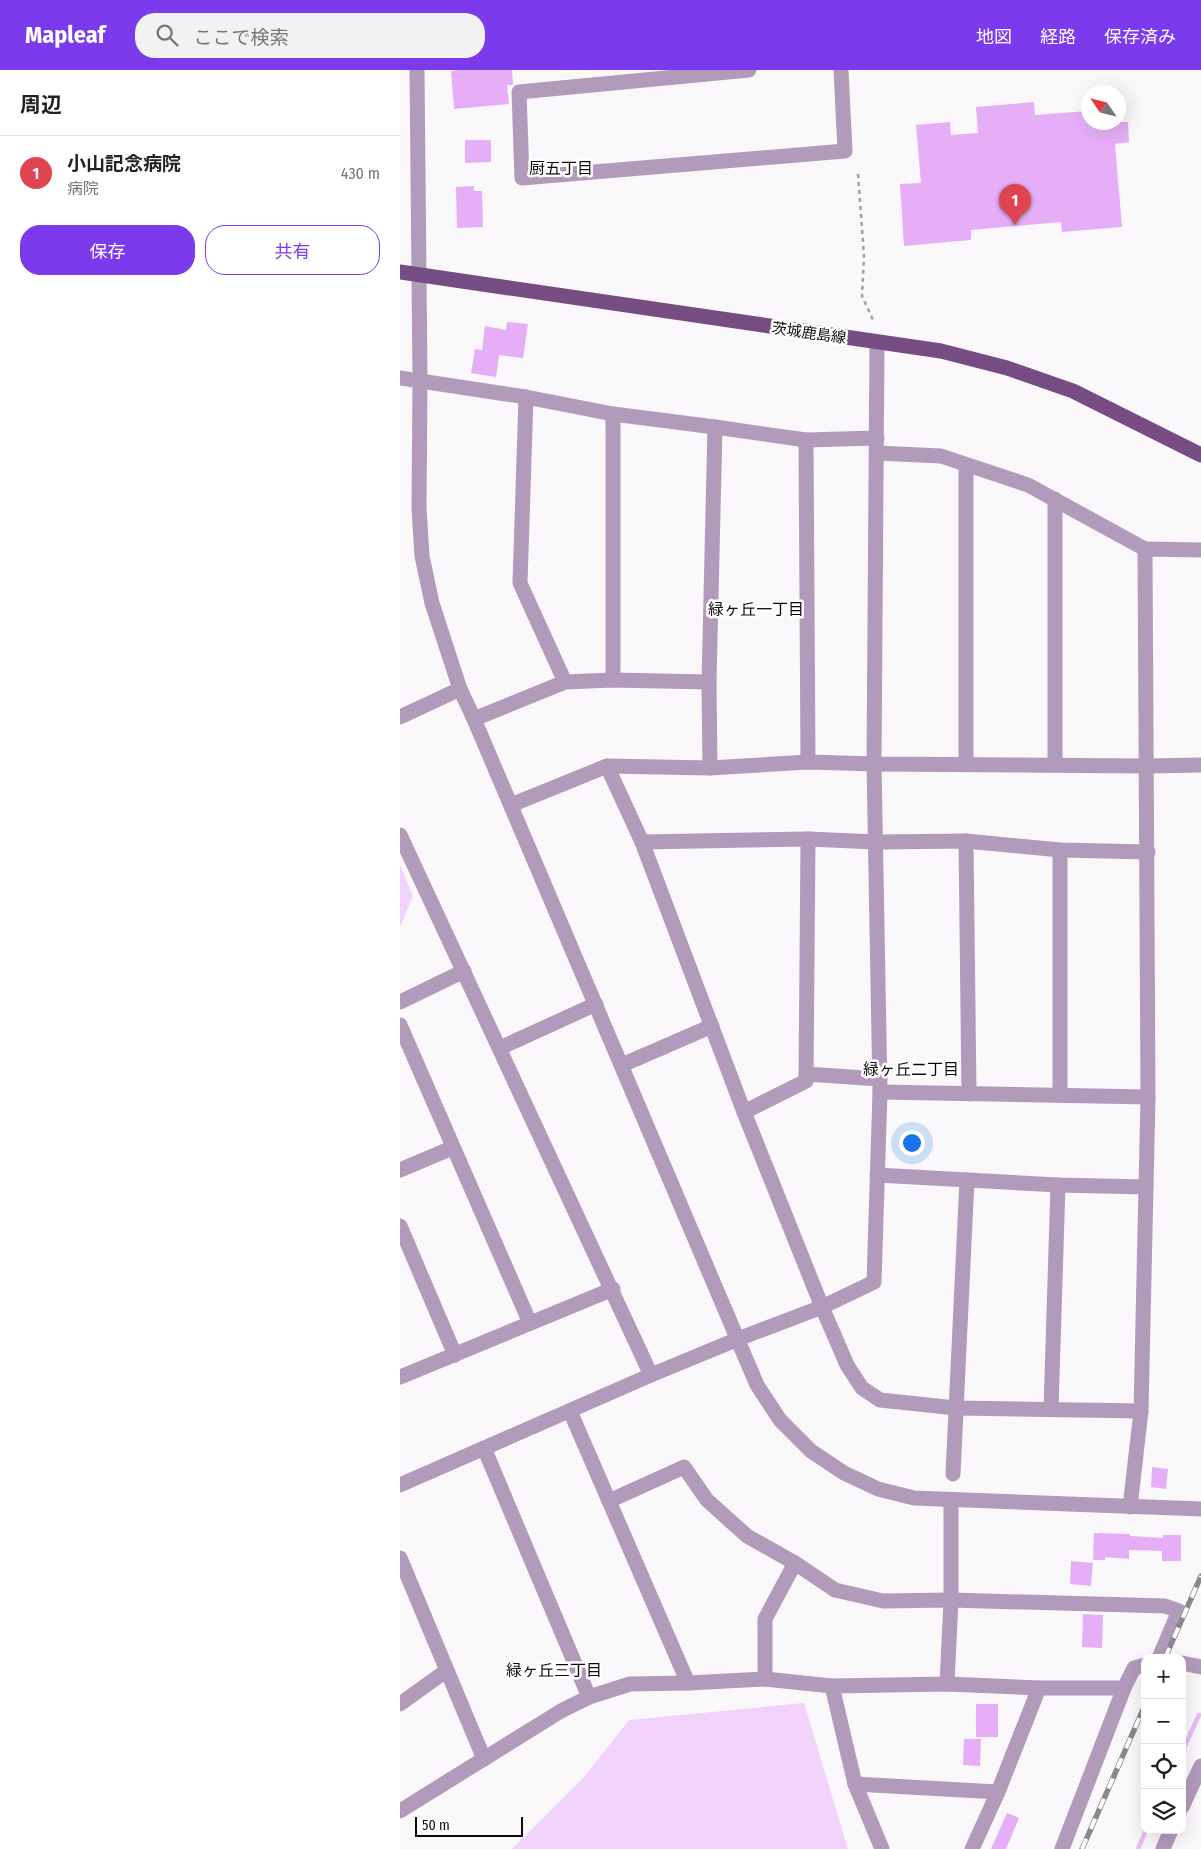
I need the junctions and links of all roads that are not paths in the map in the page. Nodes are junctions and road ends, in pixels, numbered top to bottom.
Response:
1 (417, 70) edge
2 (749, 70) edge
3 (841, 70) edge
4 (614, 77) edge
5 (400, 272) edge
6 (418, 274) junction
7 (877, 342) junction
8 (400, 378) edge
9 (420, 380) junction
10 (526, 398) junction
11 (613, 414) junction
12 (715, 426) junction
13 (806, 440) junction
14 (877, 446) junction
15 (1201, 455) edge
16 (966, 465) junction
17 (1055, 499) junction
18 (1145, 549) junction
19 (1201, 550) edge
20 (613, 680) junction
21 (565, 682) junction
22 (709, 682) junction
23 (460, 688) junction
24 (400, 717) edge
25 (474, 719) junction
26 (808, 762) junction
27 (874, 764) junction
28 (966, 764) junction
29 (1055, 765) junction
30 (1201, 765) edge
31 (608, 766) junction
32 (1146, 766) junction
33 (710, 768) junction
34 (511, 805) junction
35 (400, 834) edge
36 (808, 839) junction
37 (642, 842) junction
38 (876, 842) junction
39 (966, 842) junction
40 (1060, 850) junction
41 (1148, 852) junction
42 (464, 970) junction
43 (400, 1002) edge
44 (596, 1004) junction
45 (400, 1025) edge
46 (712, 1026) junction
47 (500, 1048) junction
48 (622, 1065) junction
49 (806, 1074) junction
50 (880, 1085) junction
51 (969, 1094) junction
52 (1060, 1095) junction
53 (1148, 1097) junction
54 (744, 1112) junction
55 (452, 1148) junction
56 (400, 1170) edge
57 (877, 1176) junction
58 (966, 1180) junction
59 (1058, 1185) junction
60 (1146, 1187) junction
61 (400, 1226) edge
62 (613, 1289) junction
63 (822, 1307) junction
64 (530, 1323) junction
65 (738, 1339) junction
66 (454, 1355) junction
67 (651, 1375) junction
68 (400, 1377) edge
69 (956, 1408) junction
70 (1051, 1409) junction
71 (570, 1411) junction
72 (1141, 1411) junction
73 (484, 1448) junction
74 (953, 1474) dead end
75 (400, 1485) edge
76 (951, 1500) junction
77 (608, 1501) junction
78 (1130, 1507) junction
79 (1201, 1509) edge
80 (400, 1558) edge
81 (795, 1563) junction
82 (951, 1600) junction
83 (1161, 1654) edge
84 (1186, 1664) edge
85 (1141, 1665) edge
86 (1201, 1667) edge
87 (446, 1671) junction
88 (765, 1679) junction
89 (688, 1684) junction
90 (947, 1684) junction
91 (832, 1686) junction
92 (1039, 1688) junction
93 (1124, 1688) junction
94 (589, 1697) junction
95 (400, 1704) edge
96 (484, 1759) junction
97 (1201, 1766) edge
98 (855, 1784) junction
99 (998, 1792) junction
100 (1186, 1798) edge
101 (400, 1811) edge
102 (1170, 1834) edge
103 (882, 1849) edge
104 (972, 1849) edge
105 (1062, 1849) edge
106 (1163, 1849) edge

1 - 6 street
2 - 4 street
3 - 4 street
5 - 6 main road, 茨城鹿島線
6 - 7 main road, 茨城鹿島線
6 - 9 street
7 - 14 street
7 - 15 main road, 茨城鹿島線
8 - 9 street
9 - 10 street
9 - 23 street
10 - 11 street
10 - 21 street
11 - 12 street
11 - 20 street
12 - 13 street
12 - 22 street
13 - 14 street
13 - 26 street
14 - 16 street
14 - 27 street
16 - 17 street
16 - 28 street
17 - 18 street
17 - 29 street
18 - 19 street
18 - 32 street
20 - 21 street
20 - 22 street
21 - 25 street
22 - 33 street
23 - 24 street
23 - 25 street
25 - 34 street
26 - 27 street
26 - 33 street
27 - 28 street
27 - 38 street
28 - 29 street
29 - 32 street
30 - 32 street
31 - 33 street
31 - 34 street
31 - 37 street
32 - 41 street
34 - 44 street
35 - 42 street
36 - 37 street
36 - 38 street
36 - 49 street
37 - 46 street
38 - 39 street
38 - 50 street
39 - 40 street
39 - 51 street
40 - 41 street
40 - 52 street
41 - 53 street
42 - 43 street
42 - 47 street
44 - 47 street
44 - 48 street
45 - 55 street
46 - 48 street
46 - 54 street
47 - 62 street
48 - 65 street
49 - 50 street
49 - 54 street
50 - 51 street
50 - 57 street
51 - 52 street
52 - 53 street
53 - 60 street
54 - 63 street
55 - 56 street
55 - 64 street
57 - 58 street
57 - 63 street
58 - 59 street
58 - 69 street
59 - 60 street
59 - 70 street
60 - 72 street
61 - 66 street
62 - 64 street
62 - 67 street
63 - 65 street
63 - 69 street
64 - 66 street
65 - 67 street
65 - 76 street
66 - 68 street
67 - 71 street
69 - 70 street
69 - 74 street
70 - 72 street
71 - 73 street
71 - 77 street
72 - 78 street
73 - 75 street
73 - 94 street
76 - 78 street
76 - 82 street
77 - 81 street
77 - 89 street
78 - 79 street
80 - 87 street
81 - 82 street
81 - 88 street
82 - 83 street
82 - 90 street
84 - 86 street
85 - 93 street
87 - 95 street
87 - 96 street
88 - 89 street
88 - 91 street
89 - 94 street
90 - 91 street
90 - 92 street
91 - 98 street
92 - 93 street
92 - 99 street
93 - 105 street
94 - 96 street
96 - 101 street
97 - 100 street
98 - 99 street
98 - 103 street
99 - 104 street
102 - 106 street

